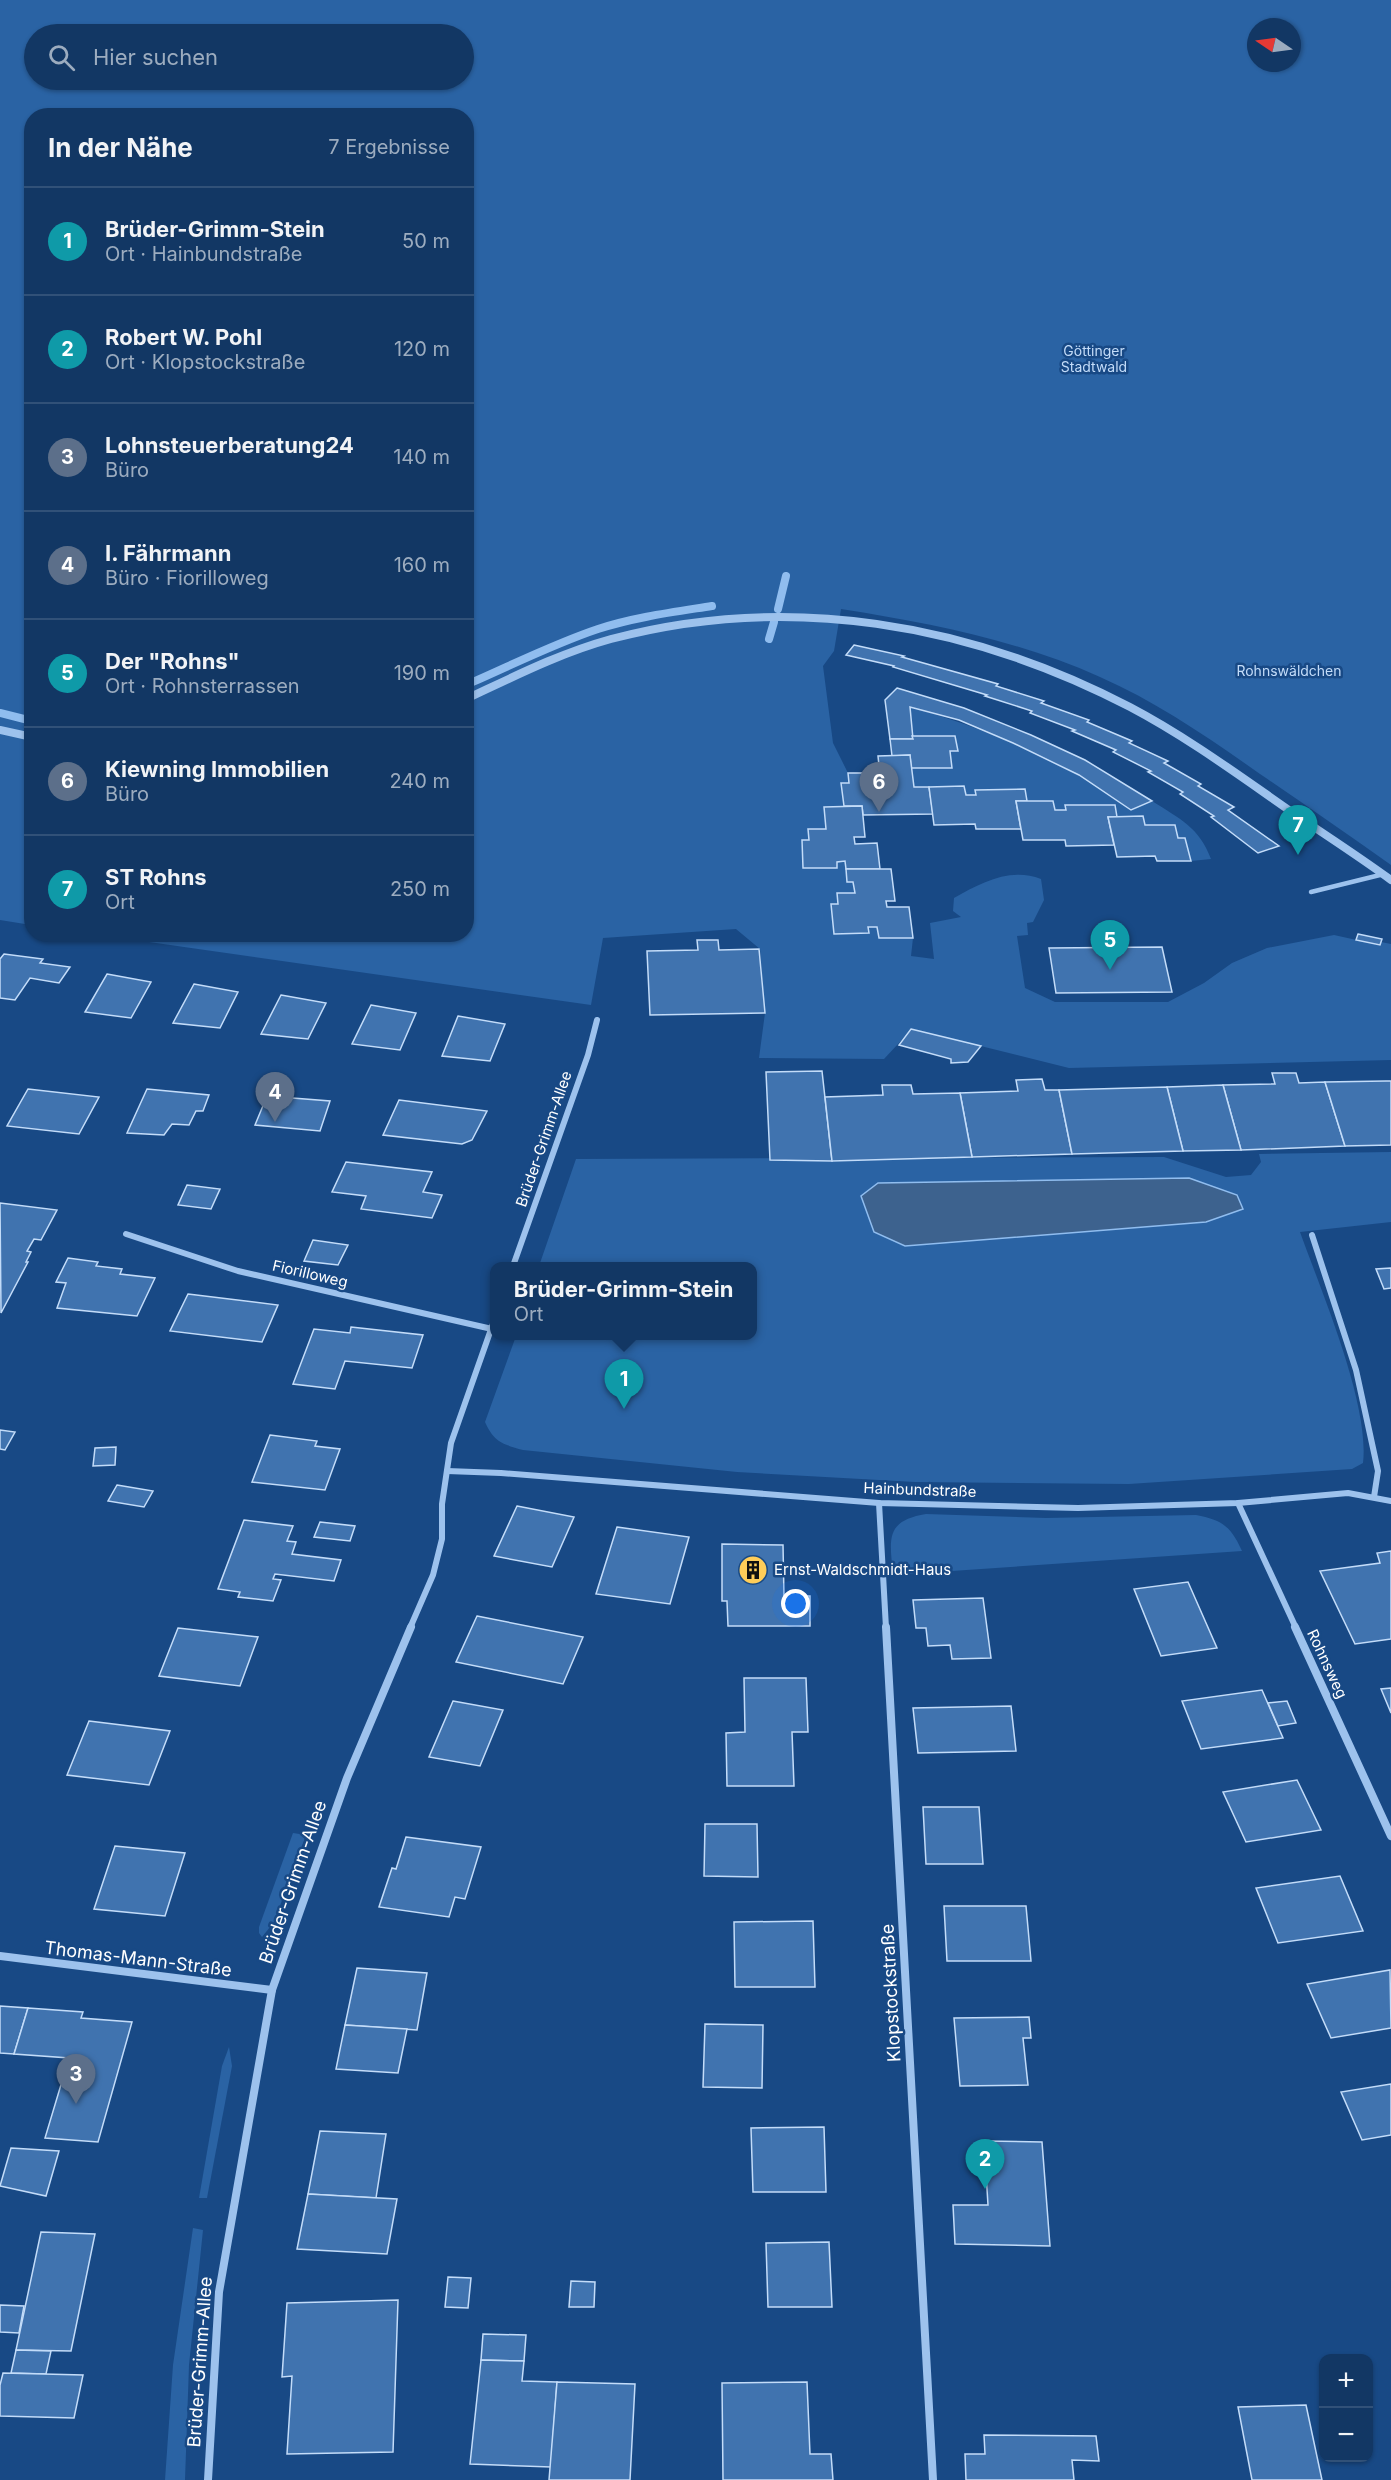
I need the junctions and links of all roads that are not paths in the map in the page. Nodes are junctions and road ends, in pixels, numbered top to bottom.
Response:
1 (474, 695) edge
2 (0, 730) edge
3 (24, 736) edge
4 (1387, 877) edge
5 (1311, 892) dead end
6 (597, 1020) dead end
7 (126, 1234) dead end
8 (1312, 1234) dead end
9 (514, 1262) edge
10 (490, 1329) edge
11 (490, 1335) edge
12 (447, 1472) junction
13 (1374, 1497) junction
14 (1391, 1501) edge
15 (879, 1503) junction
16 (1238, 1503) junction
17 (1391, 1836) edge
18 (0, 1956) edge
19 (272, 1990) junction
20 (208, 2480) edge
21 (933, 2480) edge

1 - 4 street
2 - 3 street
4 - 5 street
6 - 9 street, Brüder-Grimm-Allee
7 - 10 street, Fiorilloweg
8 - 13 street
11 - 12 street, Brüder-Grimm-Allee
12 - 15 street, Hainbundstraße
12 - 19 street, Brüder-Grimm-Allee
13 - 14 street, Hainbundstraße
13 - 16 street, Hainbundstraße
15 - 16 street, Hainbundstraße
15 - 21 street, Klopstockstraße
16 - 17 street, Rohnsweg
18 - 19 street, Thomas-Mann-Straße
19 - 20 street, Brüder-Grimm-Allee

